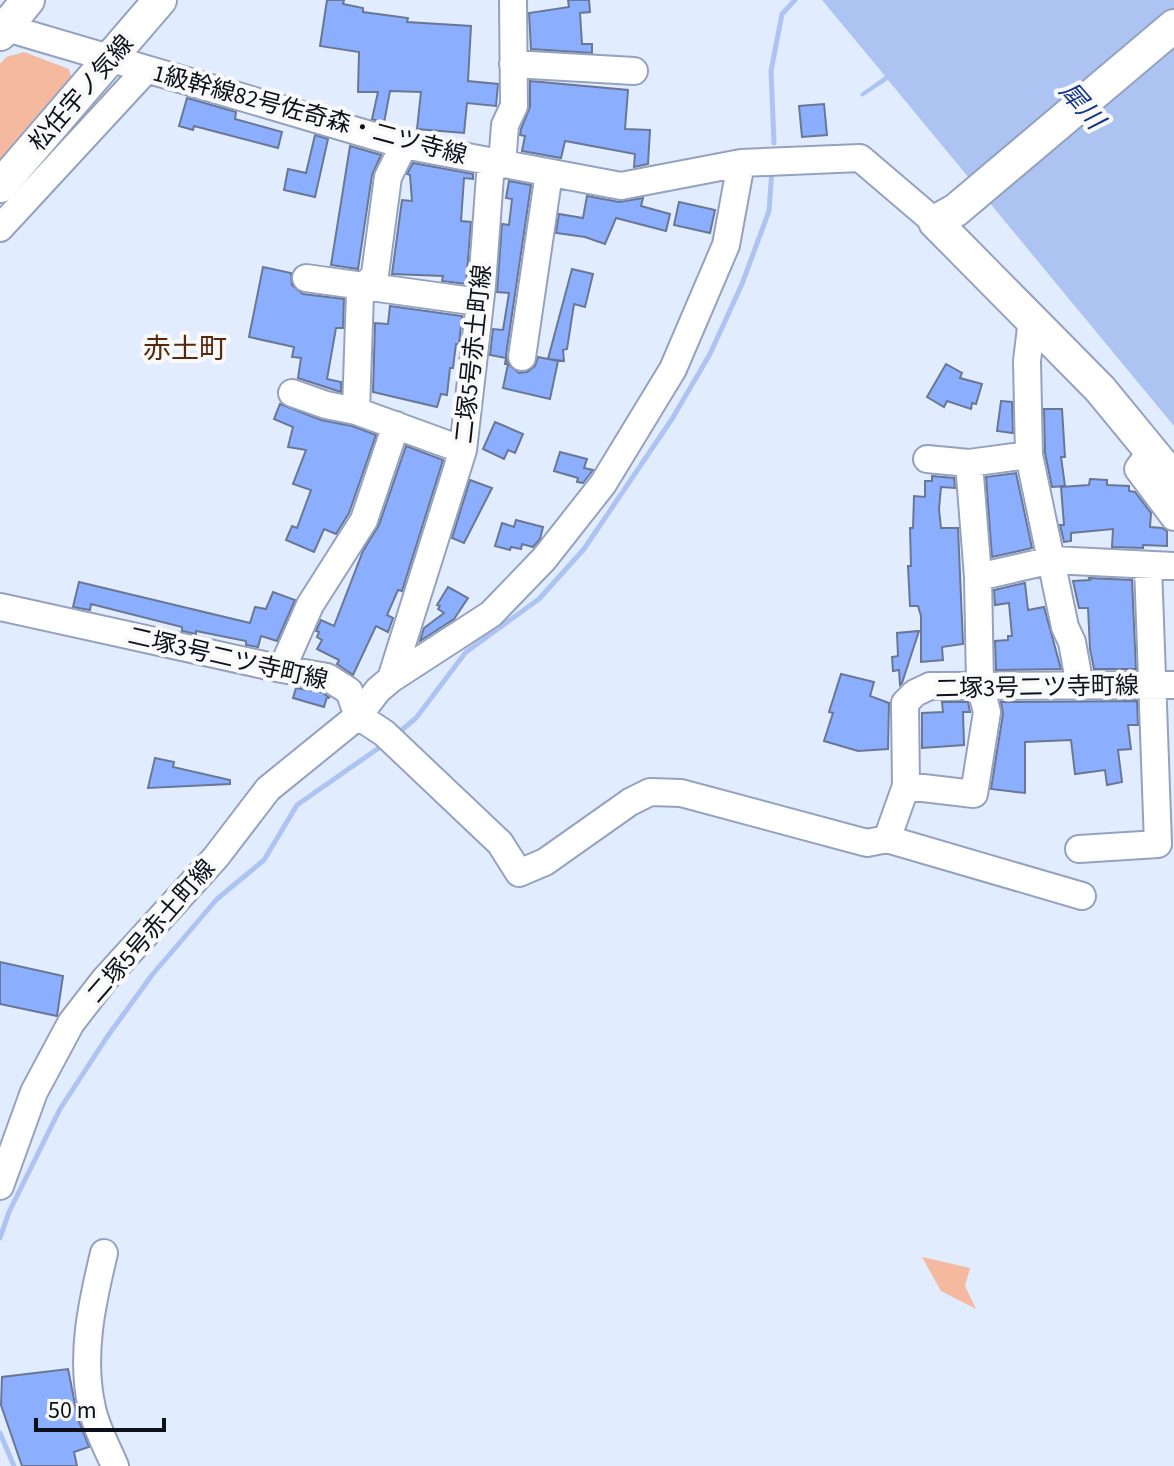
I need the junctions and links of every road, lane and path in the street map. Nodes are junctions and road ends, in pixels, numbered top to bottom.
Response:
1 (28, 0) edge
2 (160, 0) edge
3 (513, 0) edge
4 (1174, 26) edge
5 (2, 29) edge
6 (111, 60) junction
7 (513, 64) junction
8 (146, 70) junction
9 (634, 71) dead end
10 (404, 145) junction
11 (497, 163) junction
12 (741, 163) junction
13 (549, 173) junction
14 (0, 186) edge
15 (946, 216) junction
16 (0, 228) edge
17 (306, 278) dead end
18 (368, 286) junction
19 (479, 302) junction
20 (1032, 319) junction
21 (522, 357) dead end
22 (292, 393) dead end
23 (356, 411) junction
24 (396, 425) junction
25 (463, 450) junction
26 (1151, 451) junction
27 (1029, 455) junction
28 (927, 459) dead end
29 (969, 463) junction
30 (1174, 479) edge
31 (1174, 517) edge
32 (1052, 560) junction
33 (1161, 566) edge
34 (978, 577) junction
35 (0, 607) edge
36 (282, 669) junction
37 (391, 679) junction
38 (980, 685) junction
39 (1164, 685) edge
40 (1080, 686) junction
41 (358, 716) junction
42 (1165, 783) edge
43 (906, 786) junction
44 (887, 839) junction
45 (1079, 849) dead end
46 (1082, 896) dead end
47 (0, 1186) edge
48 (104, 1253) dead end
49 (115, 1466) edge

1 - 5 main road
2 - 6 main road, 松任宇ノ気線
3 - 7 street, 二塚5号赤土町線
4 - 15 main road
5 - 6 street, 1級幹線82号佐奇森・二ツ寺線
6 - 8 street, 1級幹線82号佐奇森・二ツ寺線
6 - 14 main road, 松任宇ノ気線
7 - 9 street
7 - 11 street, 二塚5号赤土町線
8 - 10 street, 1級幹線82号佐奇森・二ツ寺線
8 - 16 street
10 - 11 street, 1級幹線82号佐奇森・二ツ寺線
10 - 18 street
11 - 13 street, 1級幹線82号佐奇森・二ツ寺線
11 - 19 street, 二塚5号赤土町線
12 - 13 street, 1級幹線82号佐奇森・二ツ寺線
12 - 15 street, 1級幹線82号佐奇森・二ツ寺線
12 - 37 street
13 - 21 street
15 - 20 main road
17 - 18 street
18 - 19 street
18 - 23 street
19 - 25 street, 二塚5号赤土町線
20 - 26 main road
20 - 27 street
22 - 23 street
23 - 24 street
24 - 25 street
24 - 36 street
25 - 37 street, 二塚5号赤土町線
26 - 30 main road
26 - 31 street
27 - 29 street
27 - 32 street
28 - 29 street
29 - 34 street
32 - 33 street
32 - 34 street
32 - 40 street
33 - 39 street
34 - 38 street
35 - 36 street, 二塚3号二ツ寺町線
36 - 41 street, 二塚3号二ツ寺町線
37 - 41 street, 二塚5号赤土町線
38 - 40 street, 二塚3号二ツ寺町線
38 - 43 street, 二塚3号二ツ寺町線
38 - 43 street
39 - 40 street, 二塚3号二ツ寺町線
39 - 42 street
41 - 44 street, 二塚3号二ツ寺町線
41 - 47 street, 二塚5号赤土町線
42 - 45 street
43 - 44 street, 二塚3号二ツ寺町線
44 - 46 street
48 - 49 street

